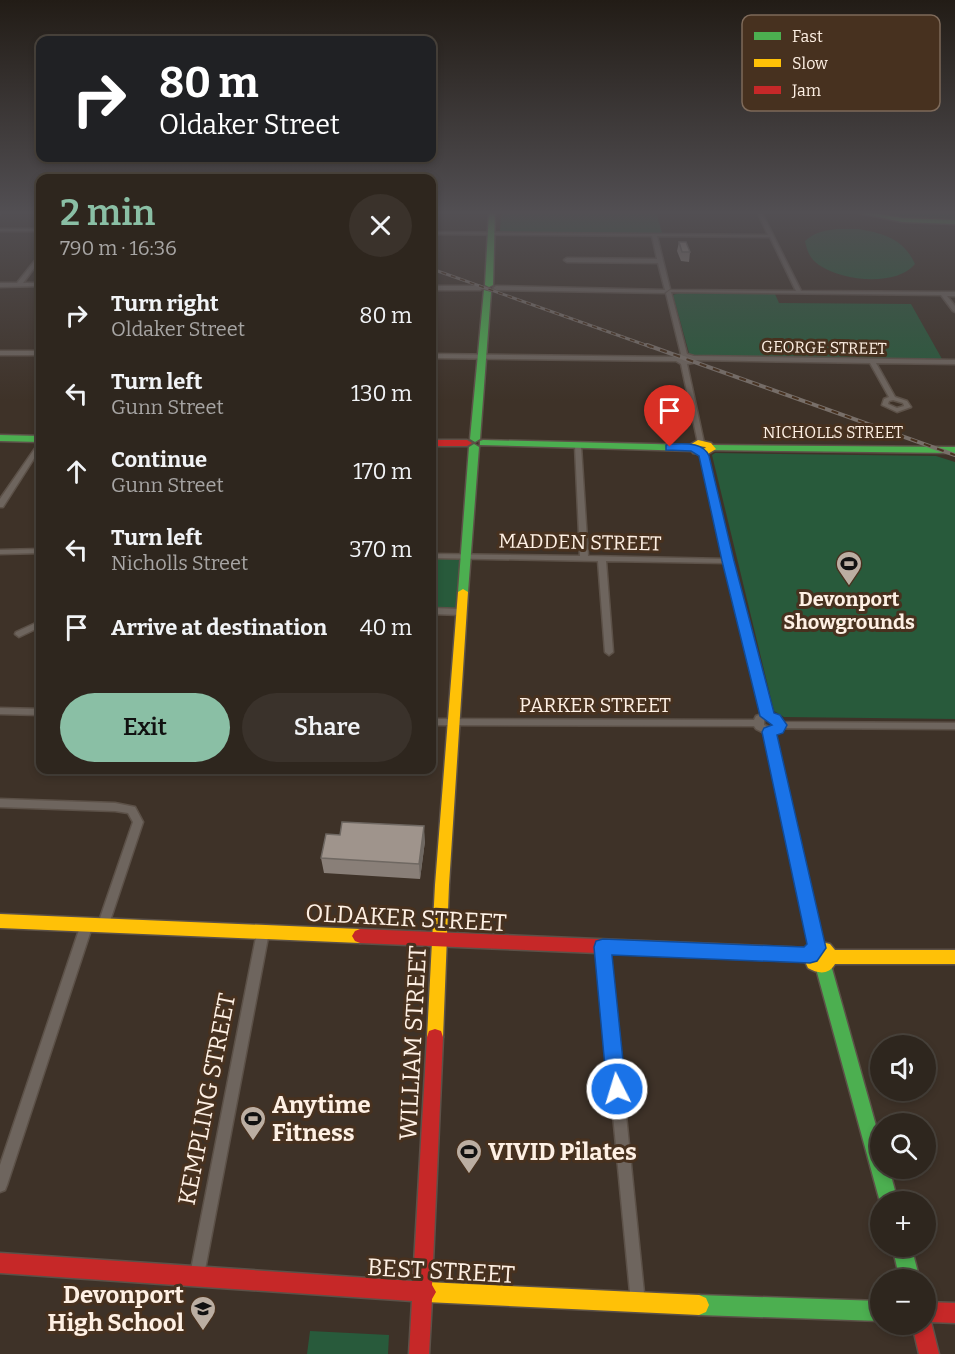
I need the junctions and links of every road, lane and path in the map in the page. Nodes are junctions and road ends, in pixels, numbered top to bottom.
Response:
1 (27, 274) edge
2 (489, 274) edge
3 (664, 274) edge
4 (790, 274) edge
5 (0, 285) edge
6 (19, 285) junction
7 (36, 285) edge
8 (436, 288) edge
9 (488, 289) junction
10 (668, 291) junction
11 (799, 292) junction
12 (943, 294) junction
13 (955, 294) edge
14 (955, 310) edge
15 (0, 353) edge
16 (36, 353) edge
17 (436, 356) edge
18 (480, 357) junction
19 (684, 359) junction
20 (872, 361) junction
21 (955, 362) edge
22 (893, 398) dead end
23 (0, 438) edge
24 (36, 439) edge
25 (436, 443) edge
26 (475, 443) junction
27 (578, 446) junction
28 (702, 448) junction
29 (955, 450) edge
30 (36, 451) edge
31 (0, 505) edge
32 (36, 551) edge
33 (0, 552) edge
34 (436, 556) edge
35 (466, 556) junction
36 (584, 558) junction
37 (602, 559) junction
38 (728, 561) junction
39 (436, 611) edge
40 (462, 612) junction
41 (36, 626) edge
42 (19, 634) dead end
43 (609, 652) dead end
44 (0, 711) edge
45 (36, 712) edge
46 (767, 716) junction
47 (436, 722) edge
48 (454, 723) junction
49 (757, 723) junction
50 (779, 725) junction
51 (955, 726) edge
52 (770, 732) junction
53 (0, 803) edge
54 (0, 921) edge
55 (87, 924) junction
56 (104, 924) junction
57 (263, 932) junction
58 (439, 940) junction
59 (603, 947) junction
60 (814, 952) junction
61 (955, 957) edge
62 (827, 961) junction
63 (0, 1185) edge
64 (886, 1191) edge
65 (0, 1263) edge
66 (197, 1275) junction
67 (422, 1292) junction
68 (638, 1303) junction
69 (870, 1311) edge
70 (936, 1312) edge
71 (955, 1313) edge
72 (925, 1335) edge
73 (419, 1354) edge
74 (929, 1354) edge

1 - 6 street
2 - 9 street, WILLIAM STREET
3 - 10 street
4 - 11 street
5 - 6 street
6 - 7 street
8 - 9 street
9 - 10 street
9 - 18 street, WILLIAM STREET
10 - 11 street
10 - 19 street
11 - 12 street
12 - 13 street
12 - 14 street
15 - 16 street
17 - 18 street
18 - 19 street
18 - 26 street, WILLIAM STREET
19 - 20 street, GEORGE STREET
19 - 28 street
20 - 21 street, GEORGE STREET
20 - 22 street
23 - 24 street
25 - 26 street, NICHOLLS STREET
26 - 27 street, NICHOLLS STREET
26 - 35 street, WILLIAM STREET
27 - 28 street, NICHOLLS STREET
27 - 36 street
28 - 29 street, NICHOLLS STREET
28 - 38 street
30 - 31 street
32 - 33 street
34 - 35 street, MADDEN STREET
35 - 36 street, MADDEN STREET
35 - 40 street, WILLIAM STREET
36 - 37 street, MADDEN STREET
37 - 38 street, MADDEN STREET
37 - 43 street
38 - 46 street
39 - 40 street
40 - 48 street, WILLIAM STREET
41 - 42 street
44 - 45 street
46 - 49 street
46 - 50 street
47 - 48 street, PARKER STREET
48 - 49 street, PARKER STREET
48 - 58 street, WILLIAM STREET
49 - 52 street
50 - 51 street
50 - 52 street
52 - 60 street
53 - 56 street
54 - 55 street, OLDAKER STREET
55 - 56 street, OLDAKER STREET
55 - 63 street
56 - 57 street, OLDAKER STREET
57 - 58 street, OLDAKER STREET
57 - 66 street, KEMPLING STREET
58 - 59 street, OLDAKER STREET
58 - 67 street, WILLIAM STREET
59 - 60 street, OLDAKER STREET
59 - 68 street
60 - 62 street
61 - 62 street
62 - 64 street
65 - 66 street, BEST STREET
66 - 67 street, BEST STREET
67 - 68 street, BEST STREET
67 - 73 street, WILLIAM STREET
68 - 69 street, BEST STREET
70 - 71 street
72 - 74 street

